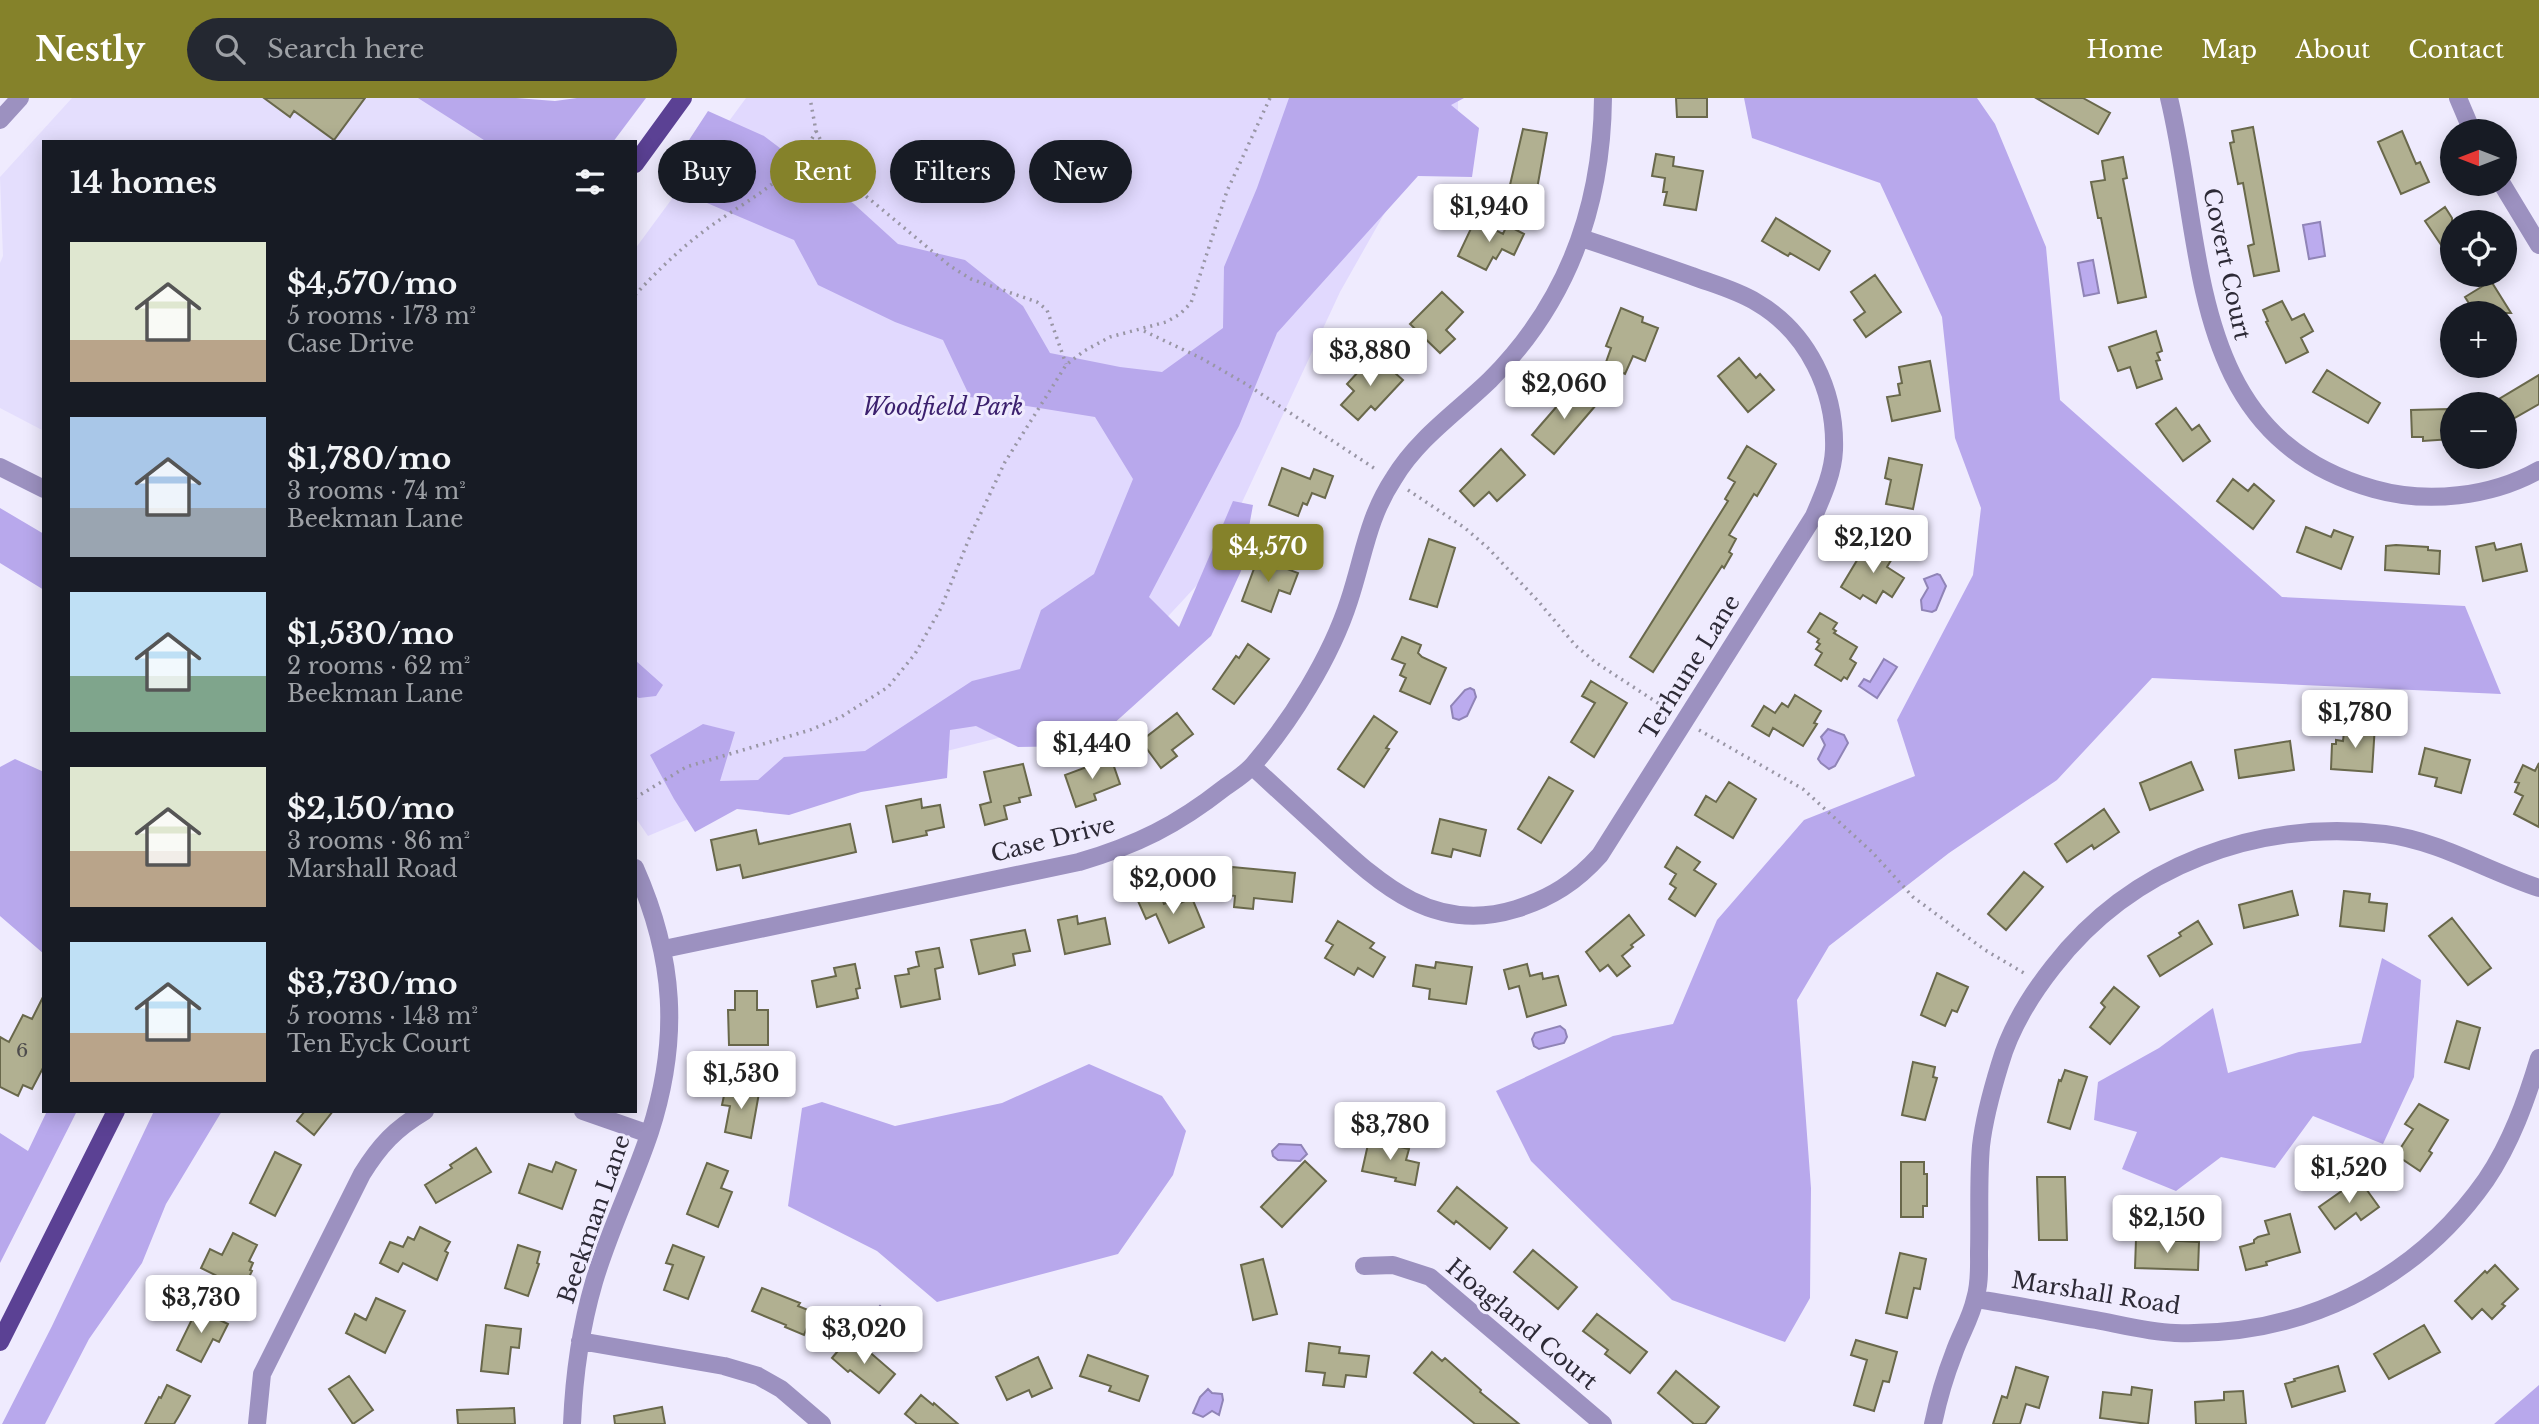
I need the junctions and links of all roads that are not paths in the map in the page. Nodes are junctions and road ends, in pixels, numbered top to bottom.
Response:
1 (20, 98) edge
2 (683, 98) edge
3 (1602, 98) edge
4 (2169, 98) edge
5 (2458, 98) edge
6 (2467, 119) edge
7 (0, 120) edge
8 (637, 161) edge
9 (2509, 196) edge
10 (1581, 238) junction
11 (2539, 245) edge
12 (0, 467) edge
13 (2539, 470) edge
14 (42, 488) edge
15 (1252, 766) junction
16 (637, 872) edge
17 (2539, 888) edge
18 (664, 949) junction
19 (2539, 1058) edge
20 (115, 1113) edge
21 (422, 1113) edge
22 (589, 1113) edge
23 (649, 1134) junction
24 (1364, 1266) dead end
25 (1976, 1299) junction
26 (580, 1340) junction
27 (0, 1342) edge
28 (257, 1424) edge
29 (572, 1424) edge
30 (822, 1424) edge
31 (1603, 1424) edge
32 (1933, 1424) edge

1 - 7 street
2 - 8 main road
3 - 10 street, Case Drive
4 - 13 street, Covert Court
5 - 6 street
9 - 11 street
10 - 15 street, Case Drive
10 - 15 street, Terhune Lane
12 - 14 street
15 - 18 street, Case Drive
16 - 18 street, Beekman Lane
17 - 25 street
18 - 23 street, Beekman Lane
19 - 25 street, Marshall Road
20 - 27 main road
21 - 28 street
22 - 23 street
23 - 26 street, Beekman Lane
24 - 31 street, Hoagland Court
25 - 32 street
26 - 29 street, Beekman Lane
26 - 30 street

